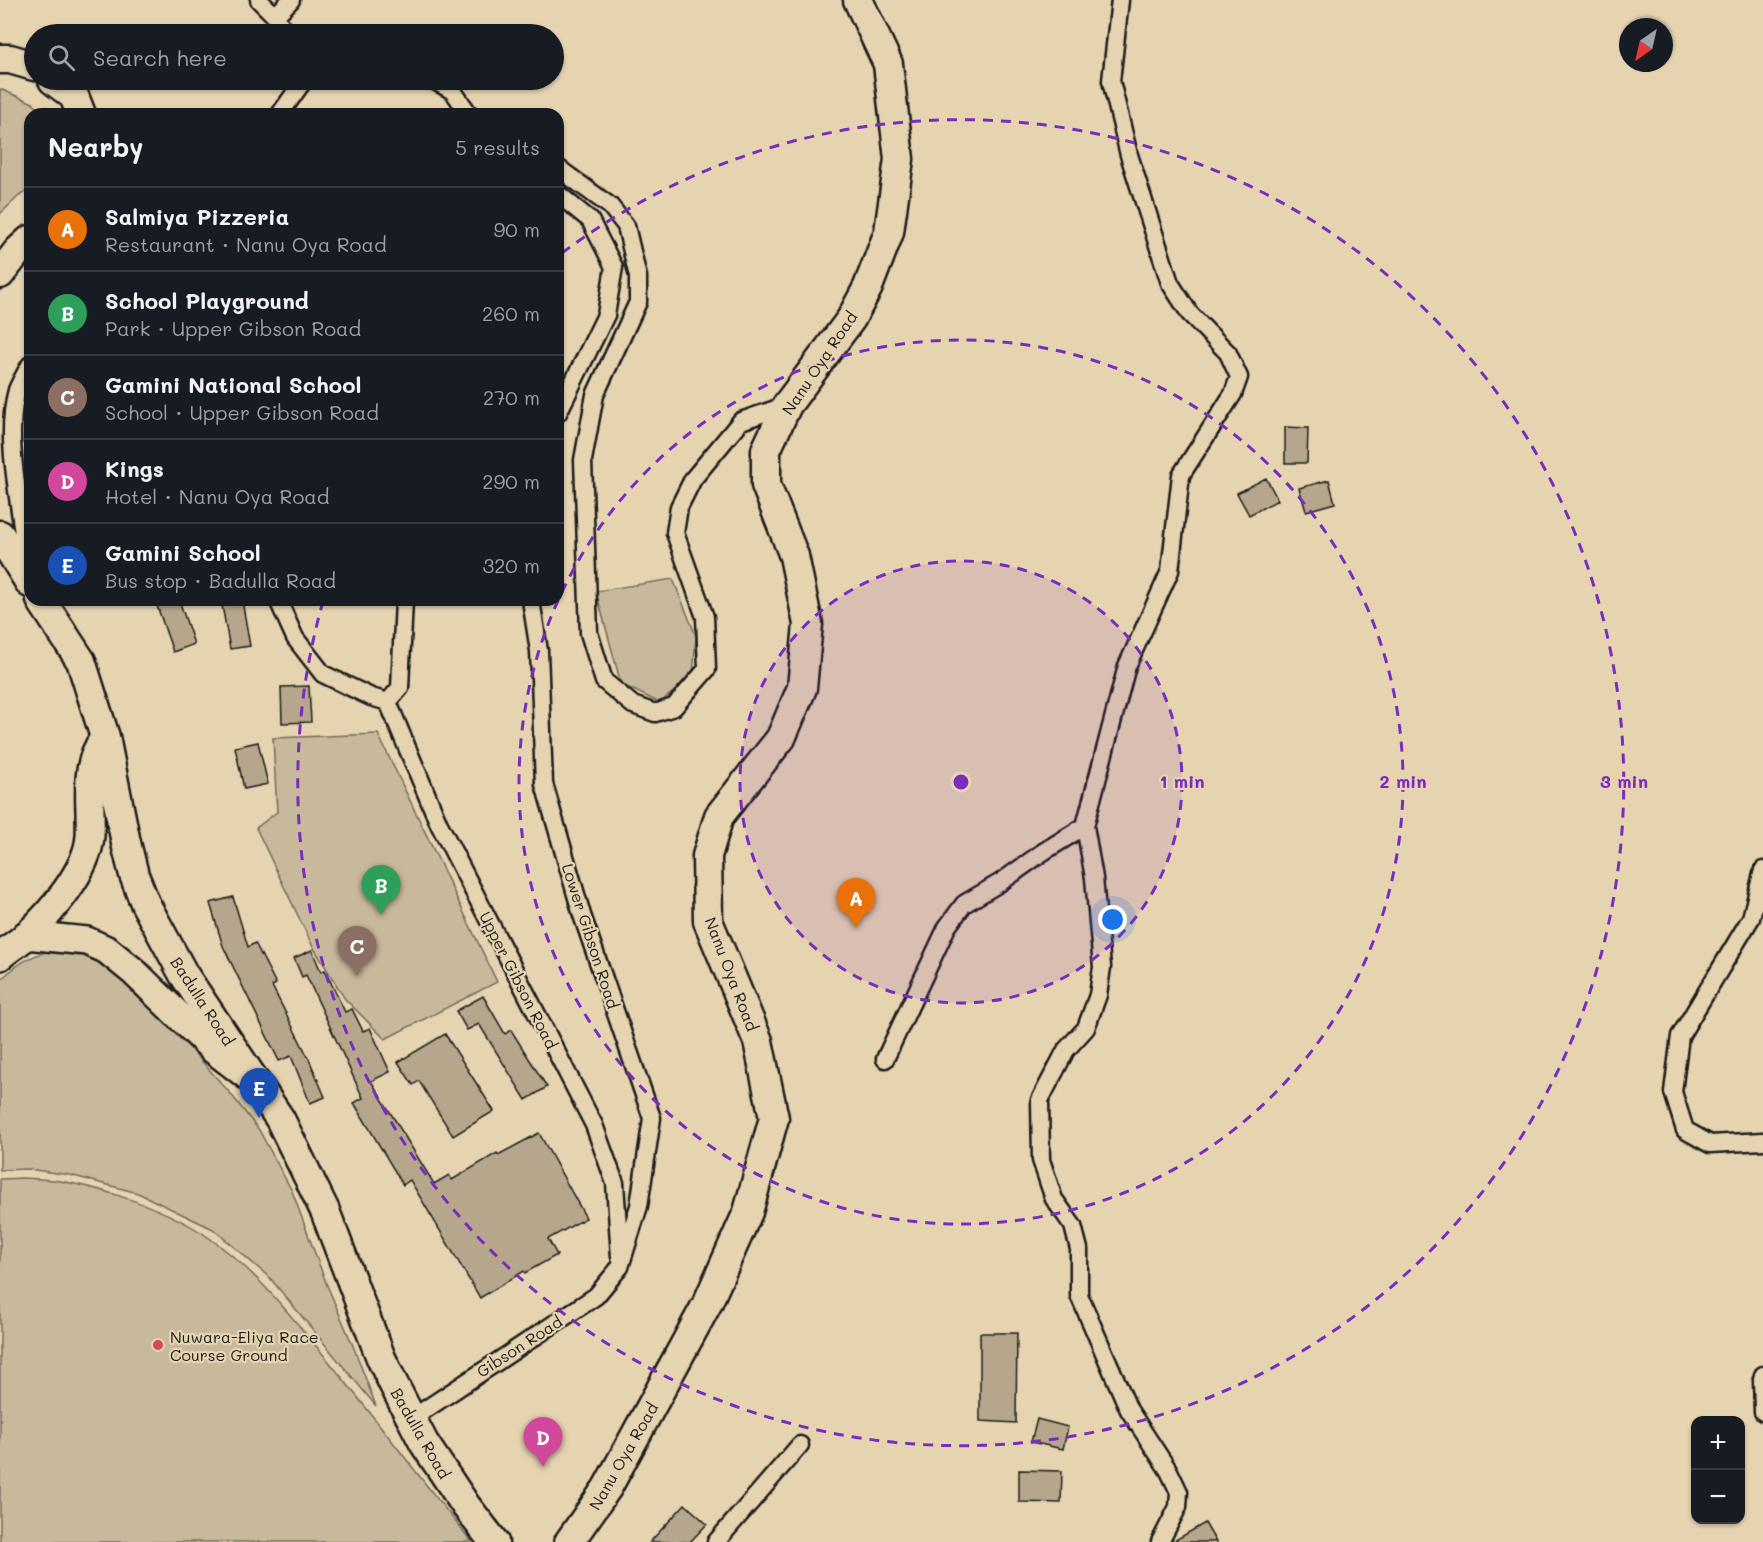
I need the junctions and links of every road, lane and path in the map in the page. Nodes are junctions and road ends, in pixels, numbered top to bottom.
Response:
1 (259, 0) edge
2 (291, 0) edge
3 (858, 0) edge
4 (1120, 0) edge
5 (276, 16) junction
6 (281, 24) edge
7 (0, 59) edge
8 (24, 63) edge
9 (66, 90) edge
10 (297, 90) edge
11 (453, 91) joint
12 (79, 108) edge
13 (284, 108) edge
14 (465, 108) edge
15 (476, 108) edge
16 (564, 172) edge
17 (564, 199) edge
18 (24, 246) edge
19 (0, 274) edge
20 (24, 376) edge
21 (564, 401) edge
22 (787, 405) junction
23 (24, 534) edge
24 (0, 535) edge
25 (24, 573) edge
26 (45, 606) edge
27 (281, 606) edge
28 (404, 606) edge
29 (532, 606) edge
30 (388, 702) junction
31 (105, 737) junction
32 (1085, 826) junction
33 (1763, 870) edge
34 (26, 935) junction
35 (0, 956) edge
36 (885, 1059) dead end
37 (256, 1082) junction
38 (1763, 1141) edge
39 (620, 1267) junction
40 (1763, 1375) edge
41 (1763, 1412) edge
42 (411, 1419) junction
43 (800, 1446) dead end
44 (494, 1542) edge
45 (569, 1542) edge
46 (716, 1542) edge
47 (1160, 1542) edge

1 - 5 street
2 - 5 street
3 - 22 highway, Nanu Oya Road
4 - 32 street
5 - 6 street
7 - 8 highway
9 - 12 highway
10 - 13 street
11 - 14 street
11 - 15 street
16 - 22 street
17 - 21 street
18 - 19 highway
20 - 23 street
22 - 45 highway, Nanu Oya Road
24 - 25 highway
26 - 31 highway, Badulla Road
27 - 30 street
28 - 30 street
29 - 39 street, Lower Gibson Road
30 - 39 street, Upper Gibson Road
31 - 34 main road
31 - 37 highway, Badulla Road
32 - 36 street
32 - 47 street
33 - 38 street
34 - 35 main road
34 - 37 main road
37 - 42 highway, Badulla Road
39 - 42 street, Gibson Road
40 - 41 street
42 - 44 highway, Badulla Road
43 - 46 street

